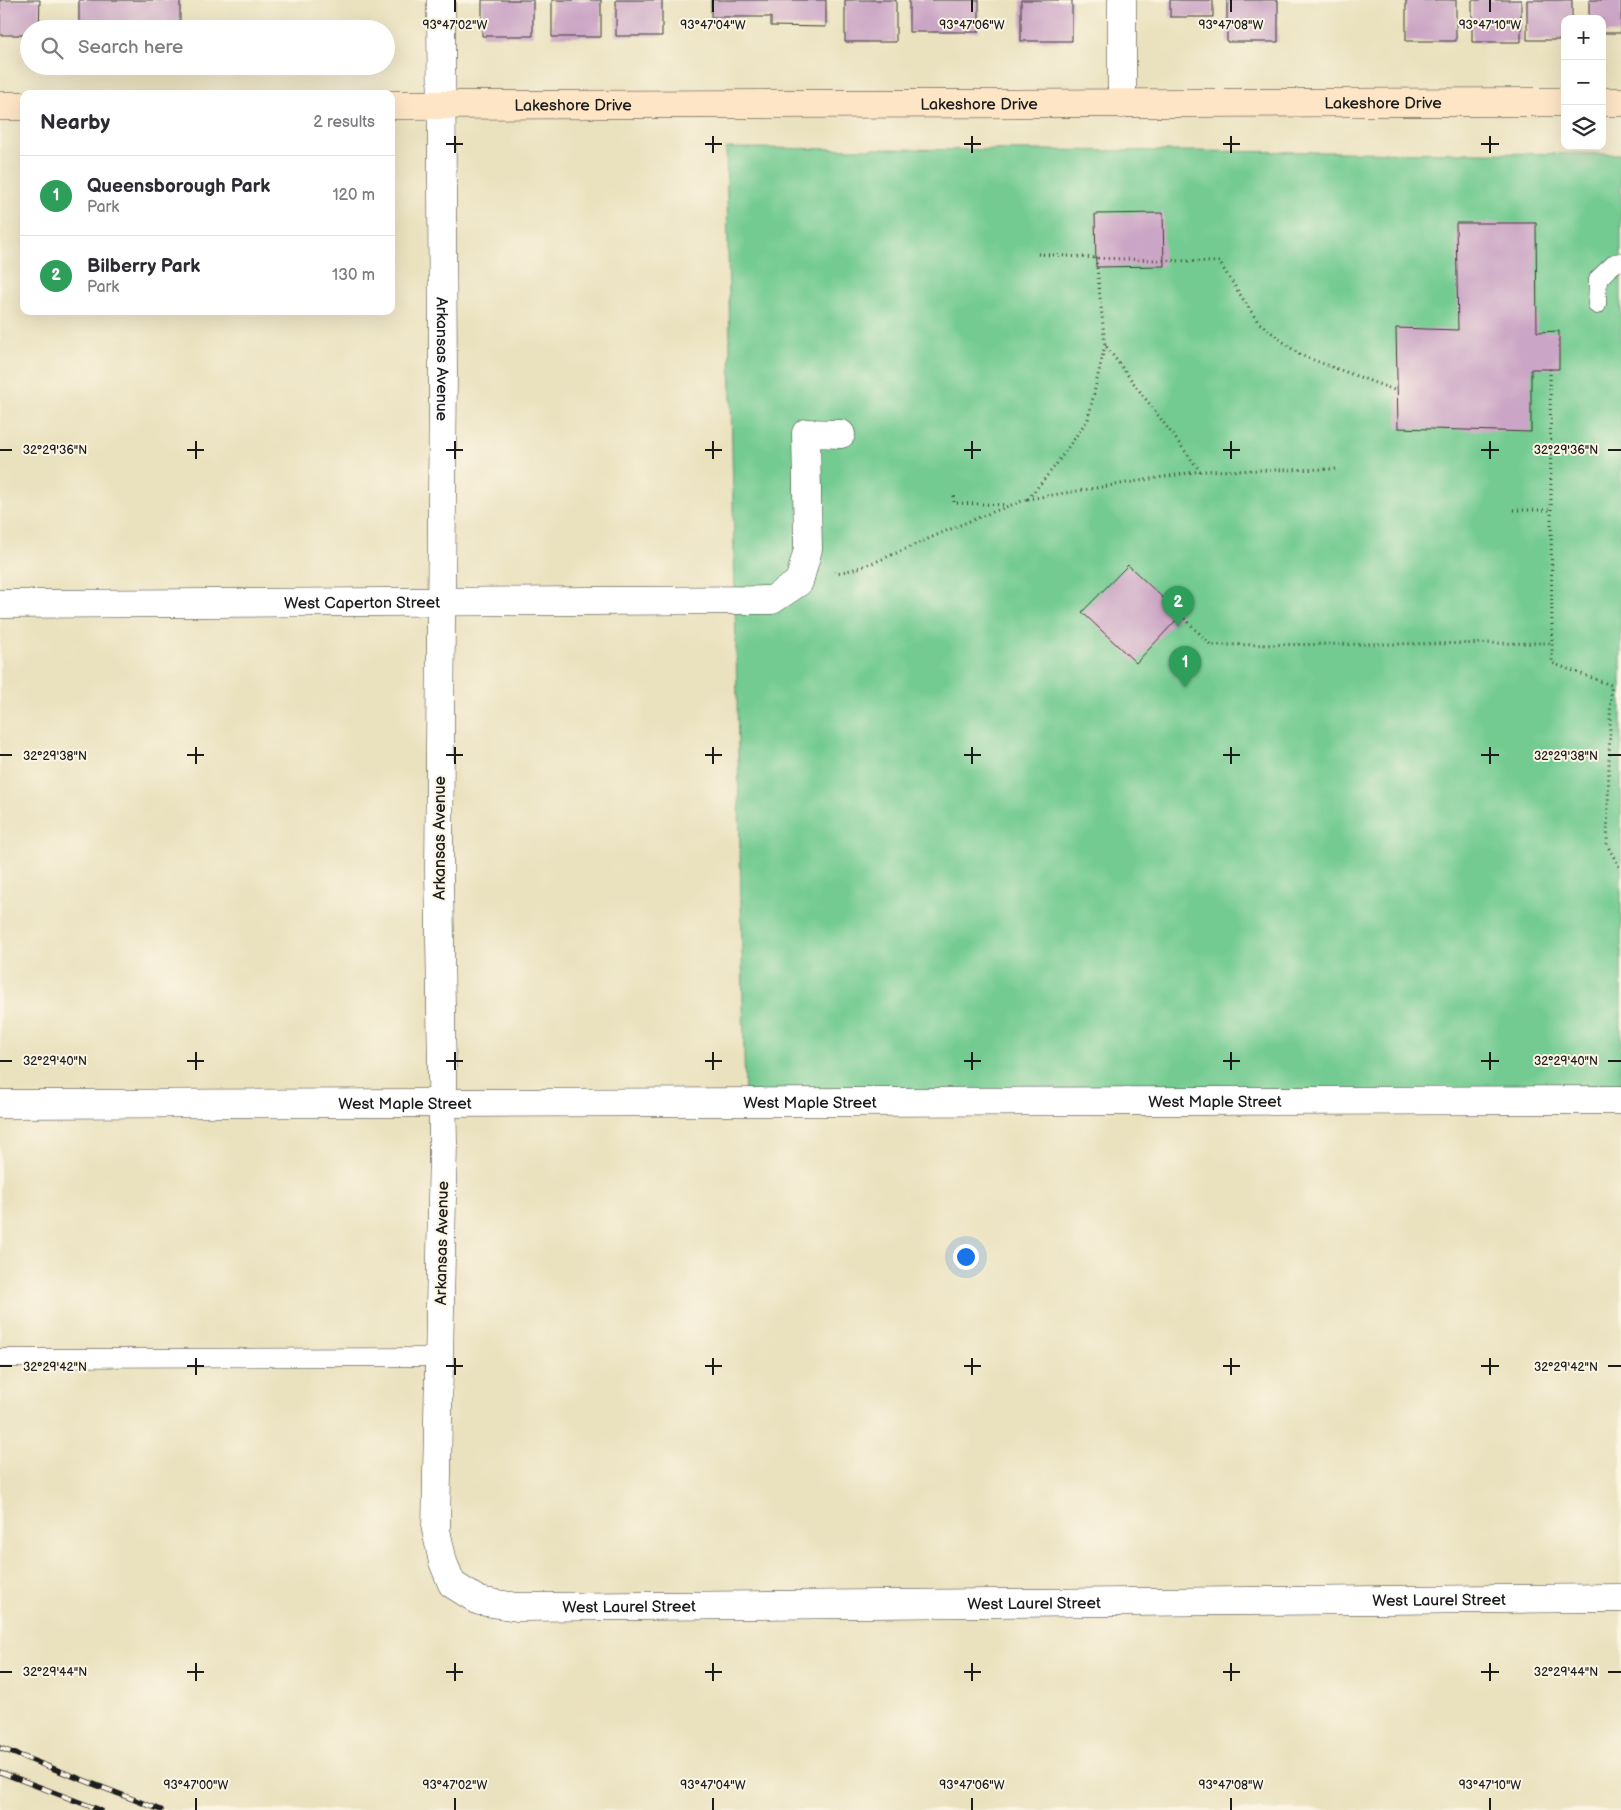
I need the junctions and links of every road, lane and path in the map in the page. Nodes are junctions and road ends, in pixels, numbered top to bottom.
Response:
1 (441, 0) edge
2 (1122, 0) edge
3 (1561, 102) edge
4 (1606, 102) edge
5 (1621, 102) edge
6 (1122, 104) junction
7 (395, 105) edge
8 (441, 105) junction
9 (0, 106) edge
10 (20, 106) edge
11 (1038, 254) dead end
12 (1096, 258) junction
13 (1621, 262) edge
14 (1597, 304) dead end
15 (1105, 345) junction
16 (1550, 369) dead end
17 (1397, 391) dead end
18 (840, 434) dead end
19 (1338, 469) dead end
20 (1200, 471) junction
21 (954, 496) dead end
22 (1028, 499) junction
23 (1011, 505) junction
24 (1512, 510) dead end
25 (1551, 510) junction
26 (828, 573) dead end
27 (441, 602) junction
28 (0, 604) edge
29 (1181, 615) dead end
30 (1552, 643) junction
31 (1621, 870) edge
32 (1621, 1100) edge
33 (442, 1103) junction
34 (0, 1104) edge
35 (439, 1357) junction
36 (0, 1358) edge
37 (452, 1584) joint
38 (1621, 1598) edge

1 - 8 street, Arkansas Avenue
2 - 6 street
3 - 6 main road, Lakeshore Drive
4 - 5 main road
6 - 8 main road, Lakeshore Drive
7 - 8 main road, Lakeshore Drive
8 - 27 street, Arkansas Avenue
9 - 10 main road
11 - 12 path
12 - 15 path
12 - 17 path
13 - 14 lane
15 - 20 path
15 - 22 path
16 - 25 path
18 - 27 street, West Caperton Street
19 - 20 path
20 - 22 path
21 - 23 path
22 - 23 path
23 - 26 path
24 - 25 path
25 - 30 path
27 - 28 street, West Caperton Street
27 - 33 street, Arkansas Avenue
29 - 30 path
30 - 31 path
32 - 33 street, West Maple Street
33 - 34 street, West Maple Street
33 - 35 street, Arkansas Avenue
35 - 36 lane
35 - 37 street, Arkansas Avenue
37 - 38 street, West Laurel Street

